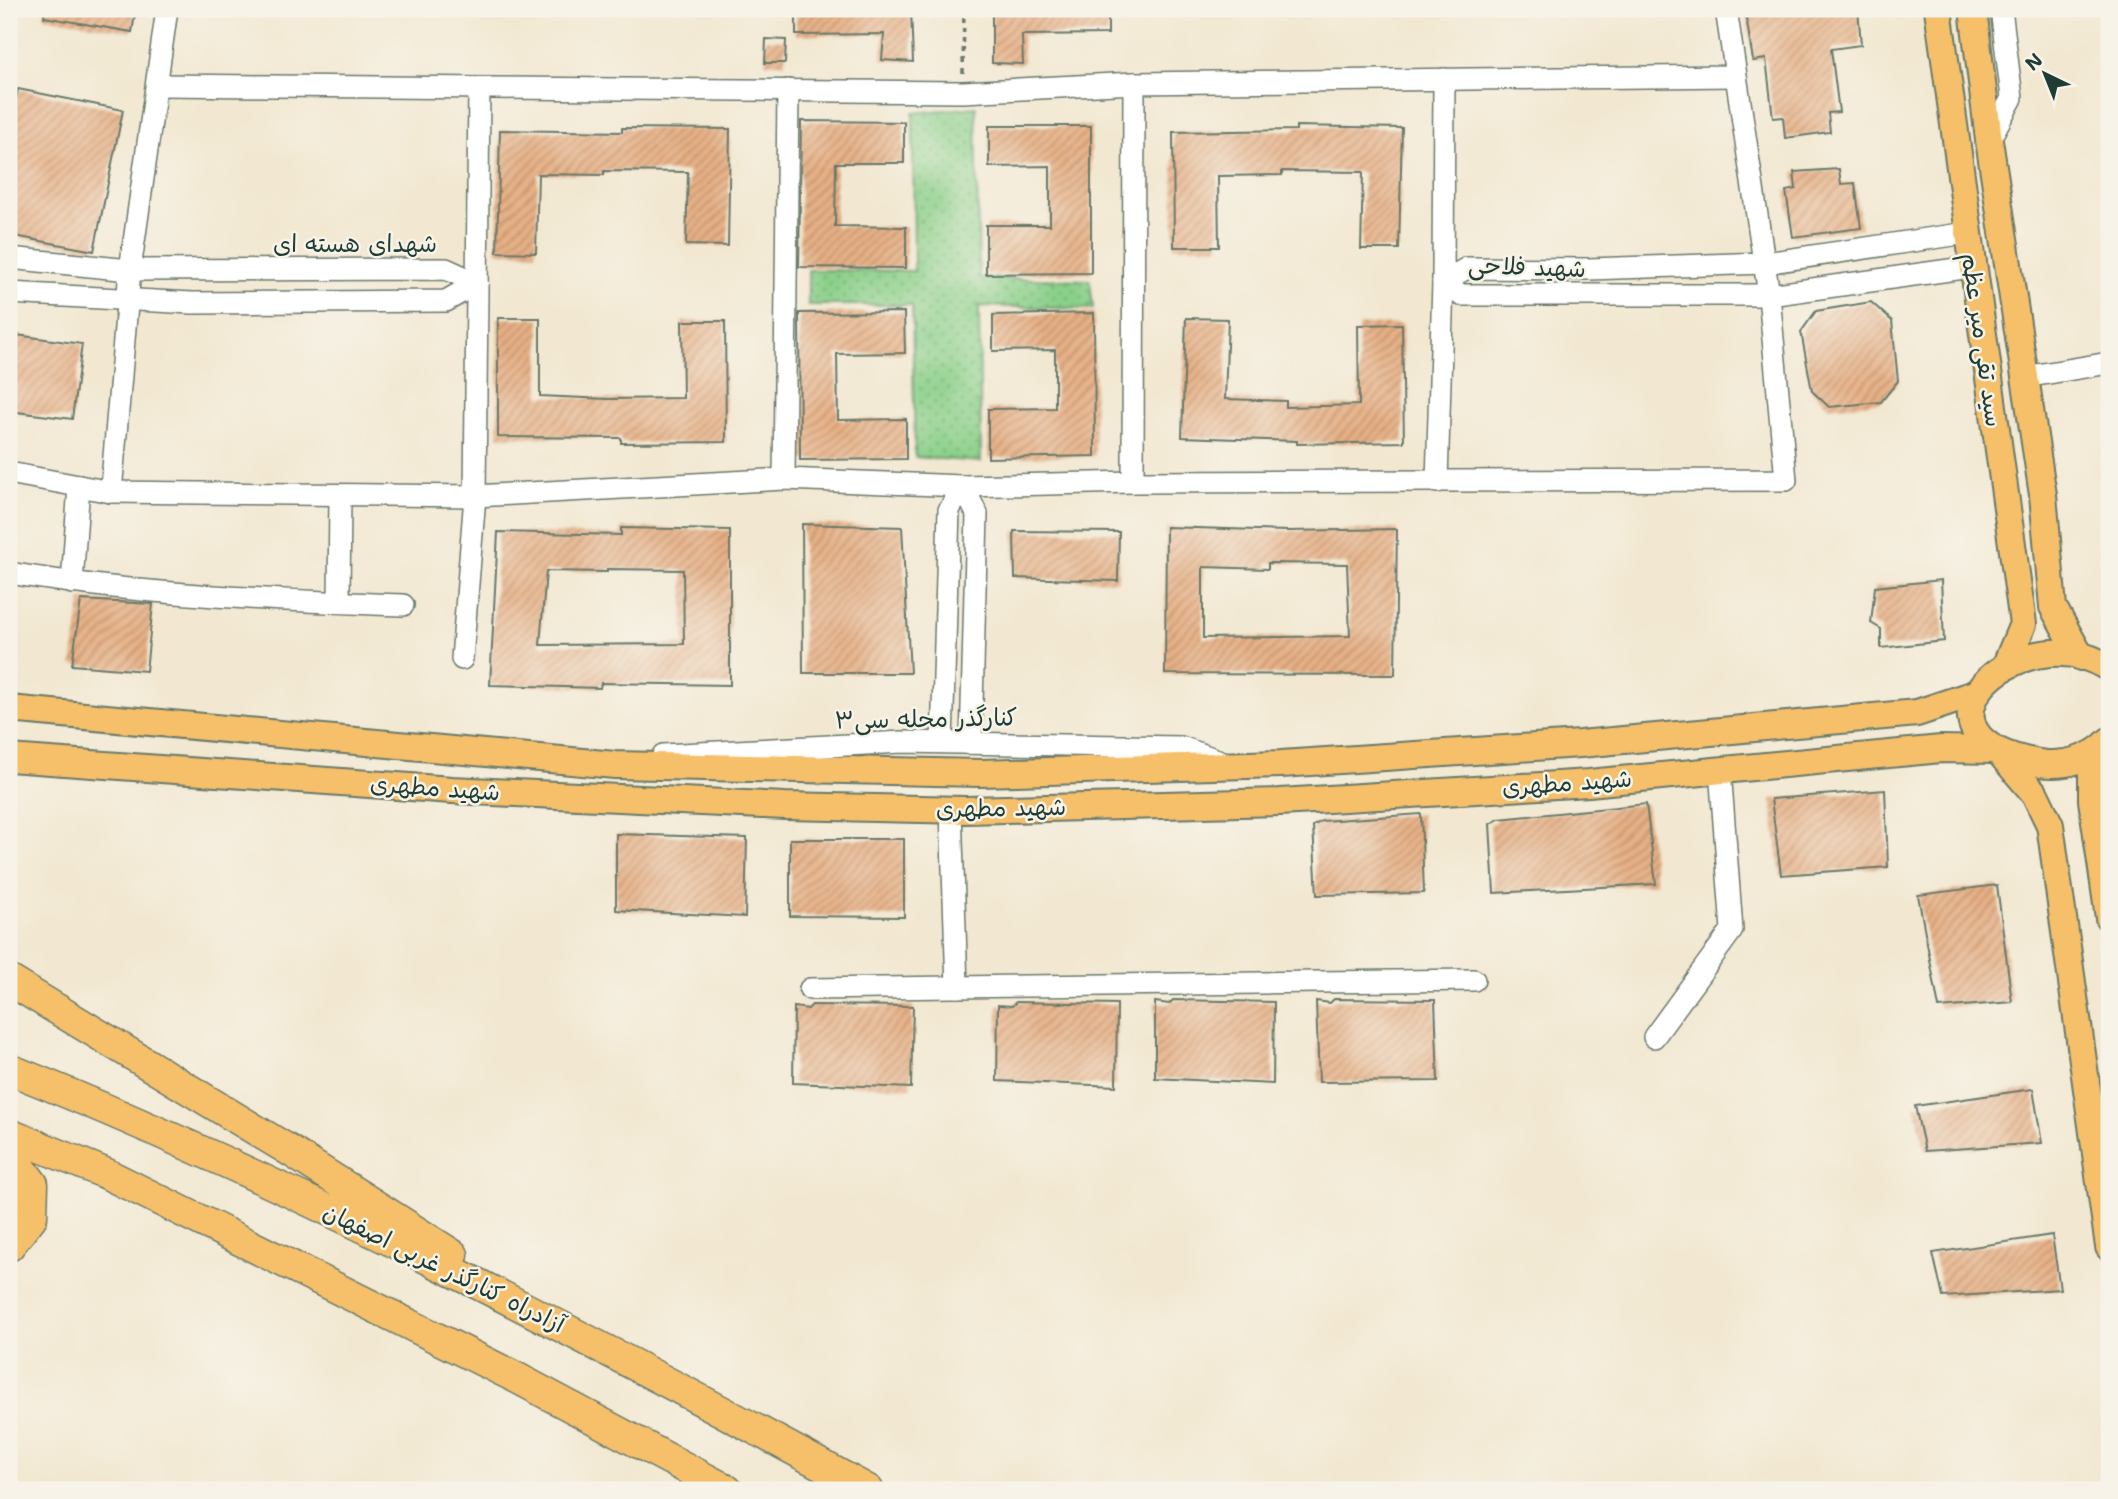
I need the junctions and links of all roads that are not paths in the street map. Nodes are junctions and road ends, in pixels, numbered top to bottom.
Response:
1 (167, 9) edge
2 (1726, 9) edge
3 (1938, 9) edge
4 (1973, 9) edge
5 (2001, 9) edge
6 (1736, 76) junction
7 (1444, 79) junction
8 (1134, 83) junction
9 (157, 85) junction
10 (479, 89) junction
11 (788, 90) junction
12 (1989, 139) junction
13 (1967, 233) junction
14 (1921, 241) junction
15 (9, 258) edge
16 (1765, 263) junction
17 (1971, 267) junction
18 (130, 270) junction
19 (1928, 273) junction
20 (1443, 282) junction
21 (477, 283) junction
22 (9, 293) edge
23 (1769, 295) junction
24 (127, 300) junction
25 (2109, 363) edge
26 (2025, 377) junction
27 (9, 473) edge
28 (784, 479) junction
29 (1133, 482) junction
30 (1437, 482) junction
31 (79, 486) junction
32 (963, 486) junction
33 (111, 492) junction
34 (340, 495) junction
35 (475, 496) junction
36 (9, 573) edge
37 (72, 583) junction
38 (339, 602) junction
39 (403, 605) dead end
40 (2081, 657) junction
41 (462, 659) dead end
42 (2005, 667) junction
43 (2109, 668) edge
44 (1975, 694) junction
45 (942, 699) junction
46 (972, 704) junction
47 (9, 709) edge
48 (1888, 715) junction
49 (942, 742) junction
50 (971, 743) junction
51 (2106, 745) edge
52 (1996, 751) junction
53 (1886, 754) junction
54 (9, 758) edge
55 (615, 765) junction
56 (1235, 765) junction
57 (1720, 769) junction
58 (951, 810) junction
59 (2109, 918) edge
60 (9, 980) edge
61 (1474, 980) dead end
62 (957, 987) junction
63 (810, 989) dead end
64 (1654, 1037) dead end
65 (9, 1069) edge
66 (9, 1134) edge
67 (9, 1153) edge
68 (9, 1246) edge
69 (2109, 1247) edge
70 (565, 1326) junction
71 (727, 1490) edge
72 (868, 1490) edge

1 - 9 street
2 - 6 street
3 - 13 main road, سید تقی میر عظم
4 - 12 main road, سید تقی میر عظم
5 - 12 street
6 - 7 street
6 - 16 street
7 - 8 street
7 - 20 street
8 - 11 street
8 - 29 street
9 - 10 street
9 - 18 street
10 - 11 street
10 - 21 street
11 - 28 street
12 - 26 main road, سید تقی میر عظم
13 - 14 street, شهید فلاحی
13 - 17 main road, سید تقی میر عظم
14 - 16 street, شهید فلاحی
14 - 19 street
15 - 18 street, شهدای هسته ای
16 - 20 street, شهید فلاحی
16 - 23 street
17 - 19 street, شهید فلاحی
17 - 42 main road, سید تقی میر عظم
18 - 21 street, شهدای هسته ای
18 - 24 street
19 - 23 street, شهید فلاحی
20 - 23 street, شهید فلاحی
20 - 30 street
21 - 24 street
21 - 35 street
22 - 24 street
23 - 30 street
24 - 33 street
25 - 26 street
26 - 40 main road, سید تقی میر عظم
27 - 31 street
28 - 32 street
28 - 35 street
29 - 30 street
29 - 32 street
31 - 33 street
31 - 37 street
32 - 45 street
32 - 46 street
33 - 34 street
34 - 35 street
34 - 38 street
35 - 41 street
36 - 37 street
37 - 38 street
38 - 39 street
40 - 42 main road
40 - 43 main road
42 - 44 main road
44 - 48 main road, شهید مطهری
44 - 52 main road
45 - 46 street
45 - 49 street
46 - 50 street
47 - 55 main road, شهید مطهری
48 - 53 main road
48 - 56 main road, شهید مطهری
49 - 50 street, کنارگذر محله سی۳
49 - 55 street, کنارگذر محله سی۳
50 - 56 street, کنارگذر محله سی۳
51 - 52 main road, شهید مطهری
51 - 59 main road
52 - 53 main road, شهید مطهری
52 - 69 main road
53 - 57 main road, شهید مطهری
54 - 58 main road, شهید مطهری
55 - 56 main road, شهید مطهری
57 - 58 main road, شهید مطهری
57 - 64 street
58 - 62 street
60 - 70 highway
61 - 62 street
62 - 63 street
65 - 70 highway, آزادراه کنارگذر غربی اصفهان
66 - 71 highway
67 - 68 highway
70 - 72 highway, آزادراه کنارگذر غربی اصفهان

